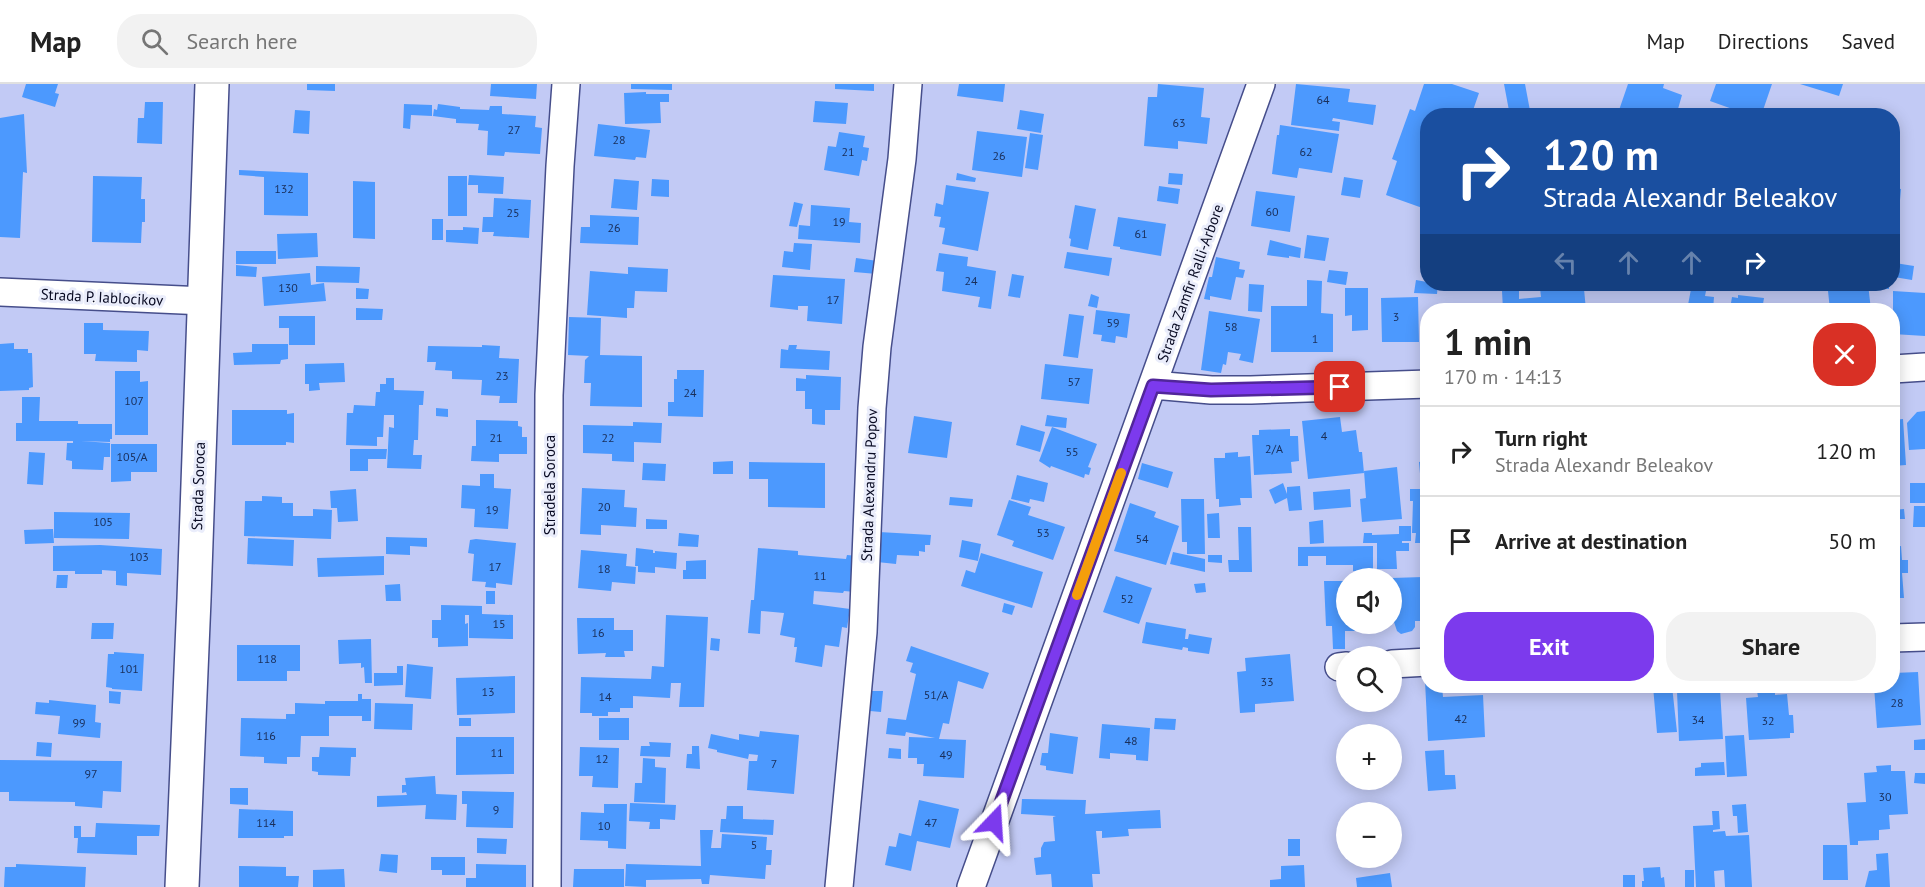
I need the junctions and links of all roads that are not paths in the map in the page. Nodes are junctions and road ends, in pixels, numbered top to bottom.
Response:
1 (212, 84) edge
2 (566, 84) edge
3 (908, 84) edge
4 (1261, 84) edge
5 (0, 292) edge
6 (204, 301) junction
7 (1925, 367) edge
8 (1900, 369) edge
9 (1420, 384) edge
10 (1153, 386) junction
11 (1925, 637) edge
12 (1900, 638) edge
13 (1420, 662) edge
14 (1402, 663) edge
15 (182, 887) edge
16 (547, 887) edge
17 (839, 887) edge
18 (970, 887) edge

1 - 6 street, Strada Soroca
2 - 16 street, Stradela Sorocа
3 - 17 street, Strada Alexandru Popov
4 - 10 street, Strada Zamfir Ralli-Arbore
5 - 6 street, Strada P. Iablocikov
6 - 15 street, Strada Soroca
7 - 8 street
9 - 10 street
10 - 18 street, Strada Zamfir Ralli-Arbore
11 - 12 street
13 - 14 street

